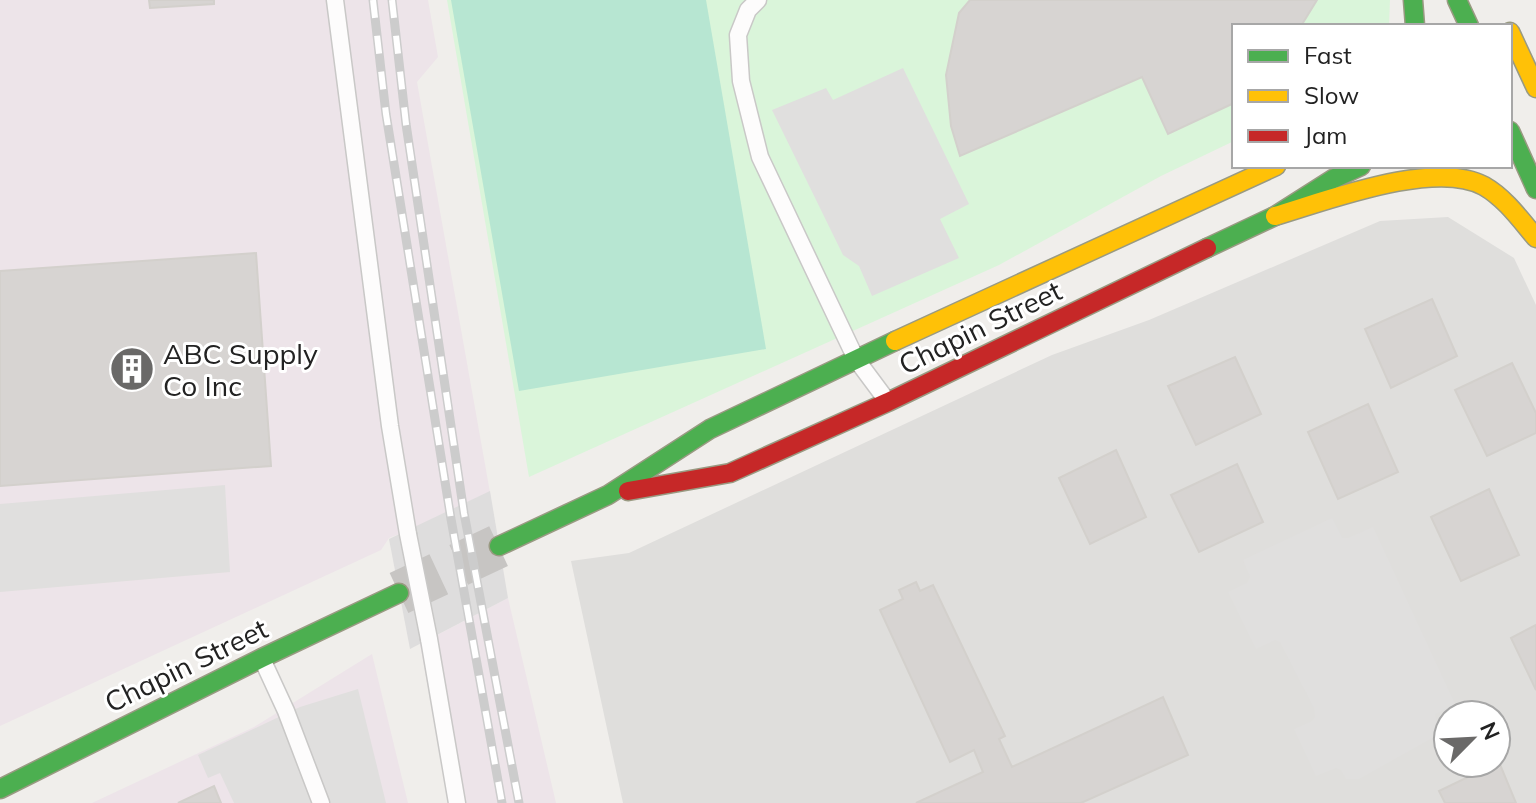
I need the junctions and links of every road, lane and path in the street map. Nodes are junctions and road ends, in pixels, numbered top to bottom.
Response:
1 (335, 0) edge
2 (758, 0) edge
3 (1413, 0) edge
4 (1457, 0) edge
5 (1415, 24) edge
6 (1468, 24) edge
7 (1512, 34) edge
8 (1522, 52) edge
9 (1533, 89) edge
10 (1512, 135) edge
11 (1272, 168) edge
12 (1357, 168) edge
13 (1536, 189) edge
14 (1275, 216) junction
15 (1536, 238) edge
16 (856, 359) junction
17 (888, 402) junction
18 (608, 495) junction
19 (499, 546) tunnel mouth
20 (399, 593) tunnel mouth
21 (262, 658) junction
22 (0, 789) edge
23 (321, 803) edge
24 (457, 803) edge

1 - 24 lane, bridge
2 - 16 lane
3 - 5 main road
4 - 6 main road
7 - 8 main road
8 - 9 main road
10 - 13 main road
11 - 16 main road, Chapin Street
12 - 14 main road, Chapin Street
14 - 15 main road
14 - 17 main road, Chapin Street
16 - 17 lane
16 - 18 main road, Chapin Street
17 - 18 main road, Chapin Street
18 - 19 main road, Chapin Street
20 - 21 main road, Chapin Street
21 - 22 main road, Chapin Street
21 - 23 lane

